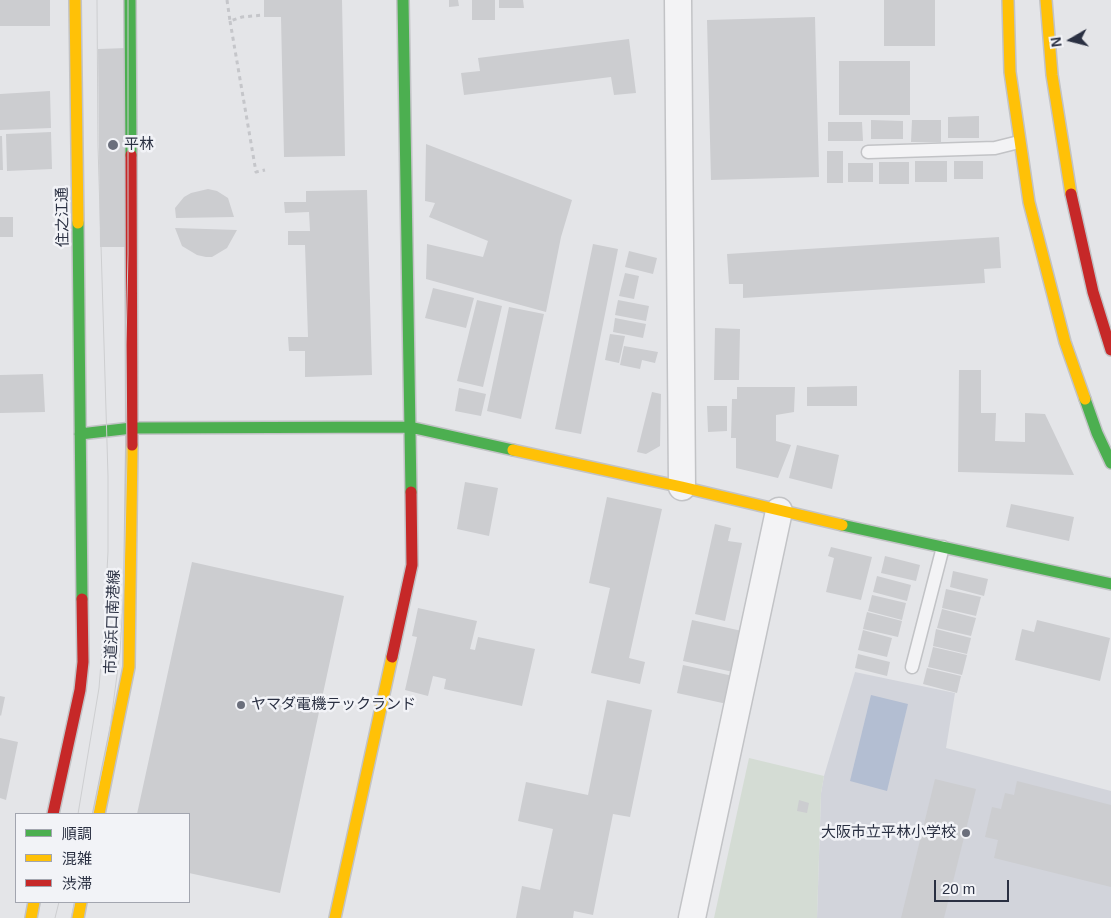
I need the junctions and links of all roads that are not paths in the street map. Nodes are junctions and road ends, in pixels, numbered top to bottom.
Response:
1 (75, 0) edge
2 (130, 0) edge
3 (403, 0) edge
4 (678, 0) edge
5 (1008, 0) edge
6 (1046, 0) edge
7 (1019, 142) junction
8 (868, 152) dead end
9 (1111, 350) edge
10 (410, 427) junction
11 (132, 428) junction
12 (80, 434) junction
13 (1111, 463) edge
14 (682, 487) junction
15 (779, 511) junction
16 (943, 547) junction
17 (1111, 584) edge
18 (912, 667) dead end
19 (53, 813) edge
20 (99, 813) edge
21 (34, 903) edge
22 (81, 903) edge
23 (31, 918) edge
24 (78, 918) edge
25 (335, 918) edge
26 (692, 918) edge

1 - 12 street, 住之江通
2 - 11 street
3 - 10 street
4 - 14 street
5 - 7 street
6 - 9 street
7 - 8 lane
7 - 13 street
10 - 11 street
10 - 14 street
10 - 25 street
11 - 12 street
11 - 20 street, 市道浜口南港線
12 - 19 street, 市道浜口南港線
14 - 15 street
15 - 16 street
15 - 26 street
16 - 17 street
16 - 18 lane
21 - 23 street
22 - 24 street

